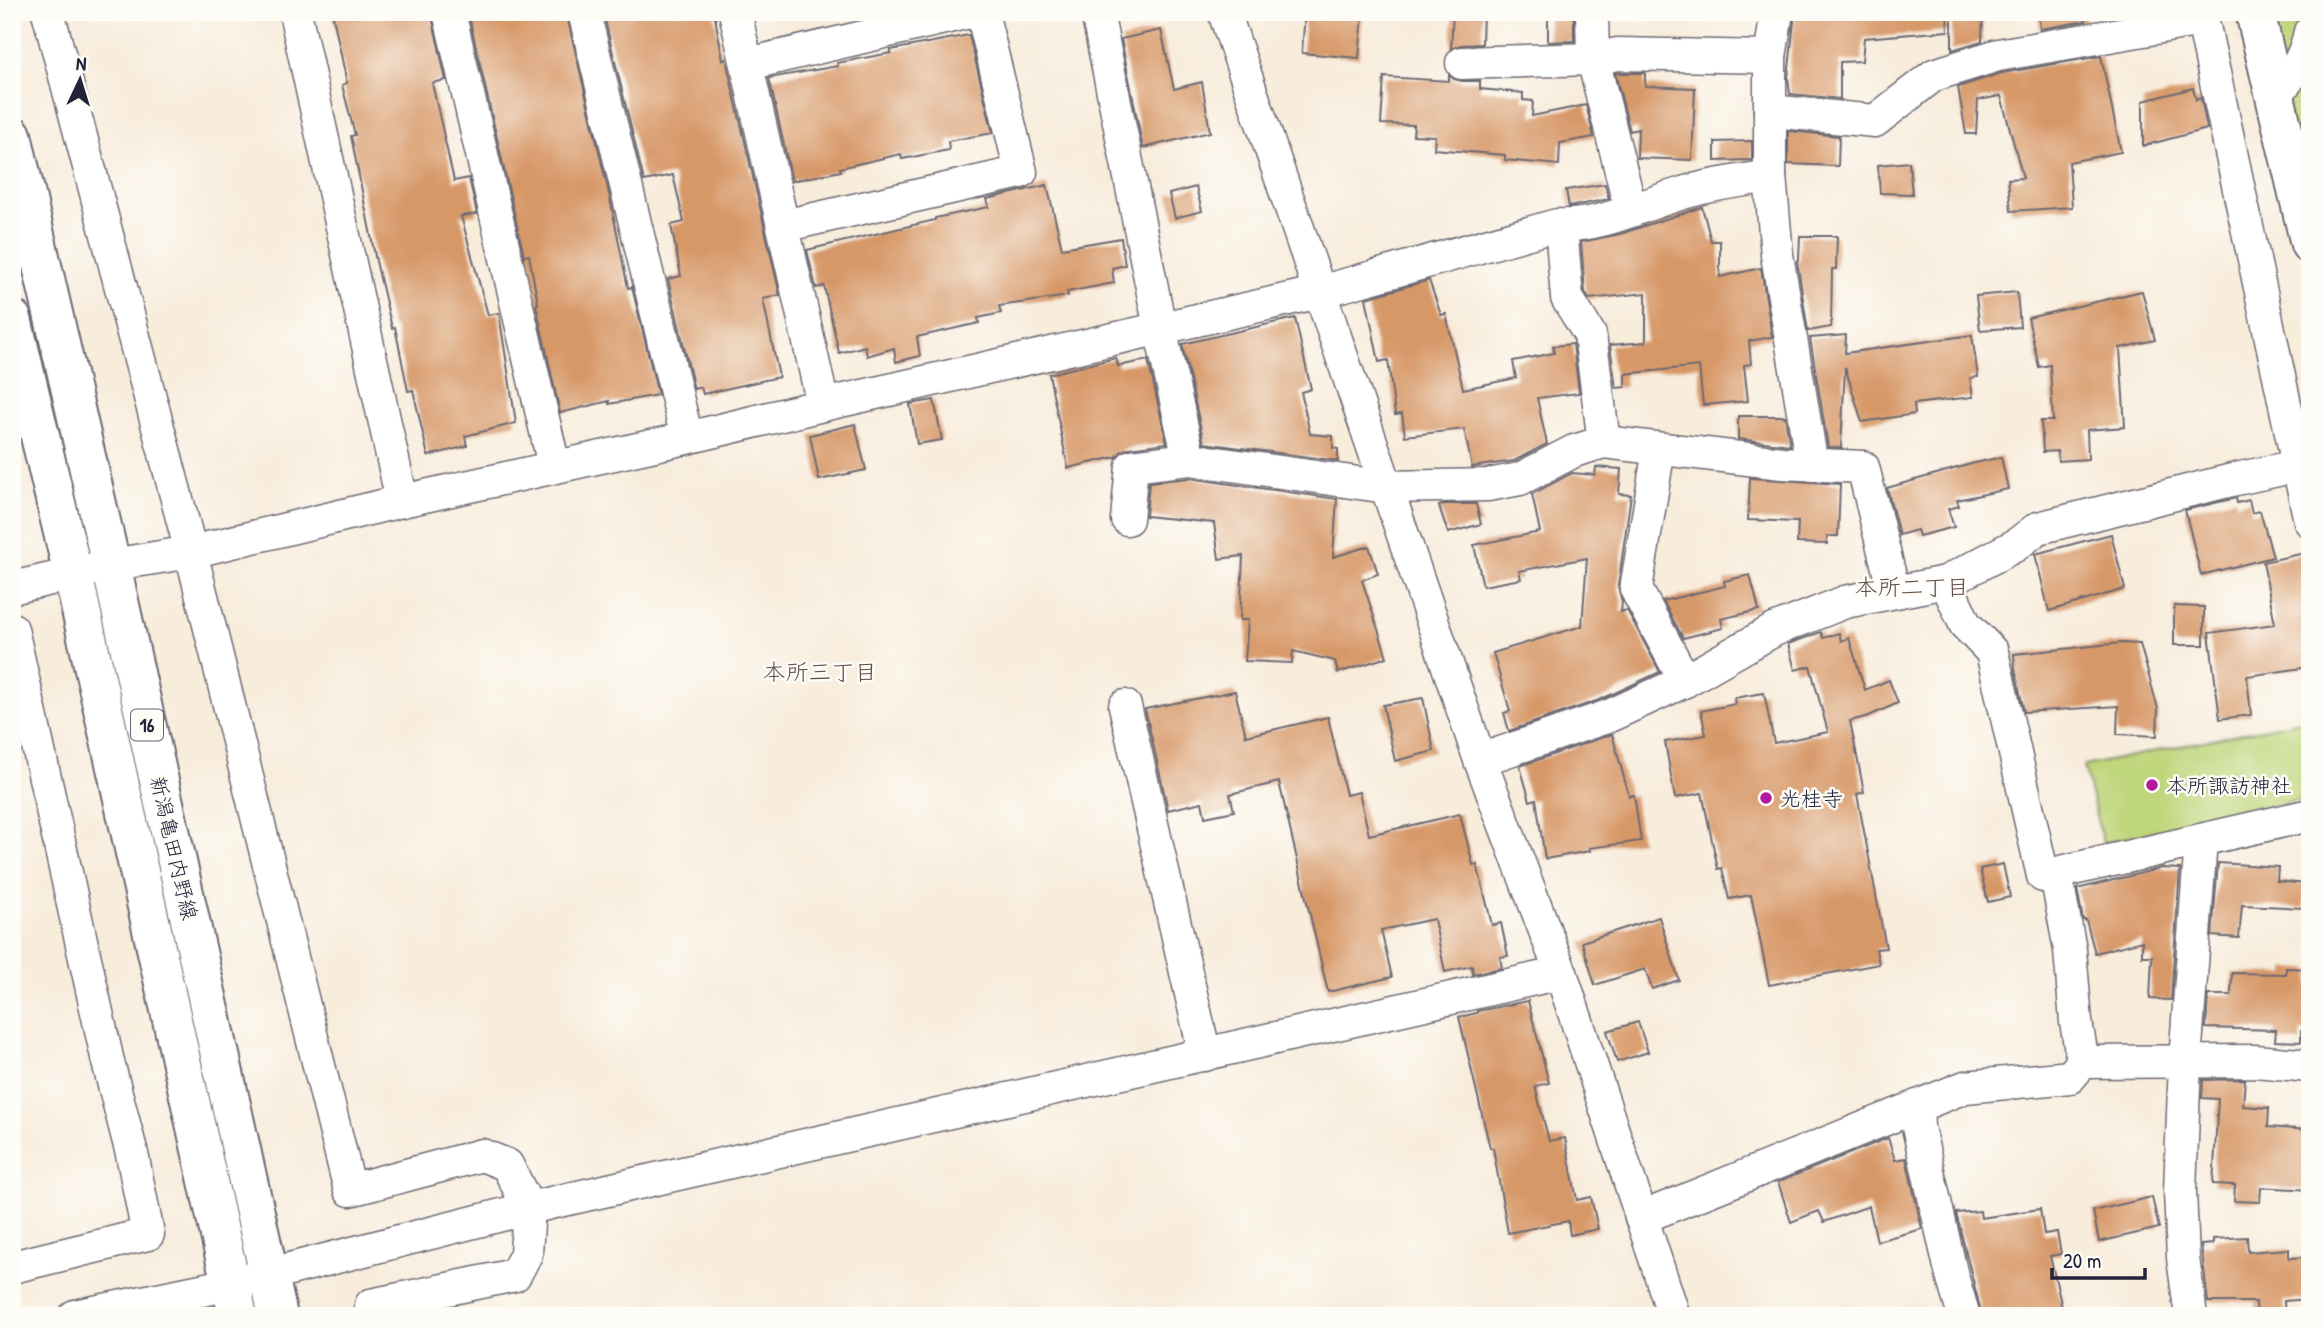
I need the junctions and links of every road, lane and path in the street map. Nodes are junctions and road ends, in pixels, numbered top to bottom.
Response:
1 (48, 12) edge
2 (295, 12) edge
3 (449, 12) edge
4 (584, 12) edge
5 (735, 12) edge
6 (970, 12) edge
7 (982, 12) edge
8 (1097, 12) edge
9 (1224, 12) edge
10 (1592, 12) edge
11 (1777, 12) edge
12 (2255, 12) edge
13 (2202, 16) edge
14 (904, 20) edge
15 (2310, 32) edge
16 (1770, 57) junction
17 (1593, 60) junction
18 (1462, 63) dead end
19 (748, 64) junction
20 (2275, 96) junction
21 (1770, 111) junction
22 (12, 135) edge
23 (1769, 176) junction
24 (1631, 211) junction
25 (783, 226) junction
26 (1561, 226) junction
27 (2310, 244) edge
28 (1320, 292) junction
29 (12, 319) edge
30 (1160, 328) junction
31 (822, 405) junction
32 (687, 438) junction
33 (1604, 442) junction
34 (1659, 449) junction
35 (1189, 458) junction
36 (1812, 465) junction
37 (554, 466) junction
38 (2297, 466) junction
39 (1387, 487) junction
40 (402, 501) junction
41 (1127, 519) dead end
42 (2310, 521) edge
43 (191, 552) junction
44 (111, 565) junction
45 (73, 574) junction
46 (1946, 582) junction
47 (12, 588) edge
48 (1894, 592) junction
49 (12, 629) edge
50 (1685, 681) junction
51 (1125, 706) dead end
52 (1480, 760) junction
53 (2310, 815) edge
54 (2201, 840) junction
55 (2056, 874) junction
56 (1561, 973) junction
57 (1205, 1055) junction
58 (2185, 1061) junction
59 (2082, 1062) junction
60 (2310, 1066) edge
61 (1917, 1106) junction
62 (529, 1208) junction
63 (1641, 1218) junction
64 (12, 1267) edge
65 (268, 1274) junction
66 (234, 1300) edge
67 (75, 1316) edge
68 (278, 1316) edge
69 (373, 1316) edge
70 (1674, 1316) edge
71 (1964, 1316) edge
72 (2191, 1316) edge

1 - 43 street
2 - 40 street
3 - 37 street
4 - 32 street
5 - 19 street
6 - 14 street
7 - 25 street
8 - 30 street
9 - 28 street
10 - 17 street
11 - 16 street
12 - 20 main road
13 - 21 street
13 - 38 street
14 - 19 street
15 - 20 street
16 - 17 street
16 - 21 street
17 - 18 street
17 - 24 street
19 - 25 street
20 - 27 main road
21 - 23 street
22 - 44 main road, 新潟亀田内野線 / 16
23 - 24 street
23 - 36 street
24 - 26 street
25 - 31 street
26 - 28 street
26 - 33 street
28 - 30 street
28 - 39 street
29 - 45 main road, 新潟亀田内野線 / 16
30 - 31 street
30 - 35 street
31 - 32 street
32 - 37 street
33 - 34 street
33 - 39 street
34 - 36 street
34 - 50 street
35 - 39 street
35 - 41 street
36 - 48 street
37 - 40 street
38 - 42 street
38 - 46 street
39 - 52 street
40 - 43 street
43 - 44 street
43 - 62 street
44 - 45 street
44 - 65 main road, 新潟亀田内野線 / 16
45 - 47 street
45 - 66 main road, 新潟亀田内野線 / 16
46 - 48 street
46 - 55 street
48 - 50 street
49 - 64 street
50 - 52 street
51 - 57 street
52 - 56 street
53 - 54 street
54 - 55 street
54 - 58 street
55 - 59 street
56 - 57 street
56 - 63 street
57 - 62 street
58 - 59 street
58 - 60 street
58 - 72 street
59 - 61 street
61 - 63 street
61 - 71 street
62 - 65 street
62 - 69 street
63 - 70 street
65 - 66 street
65 - 68 main road, 新潟亀田内野線 / 16
66 - 67 street

